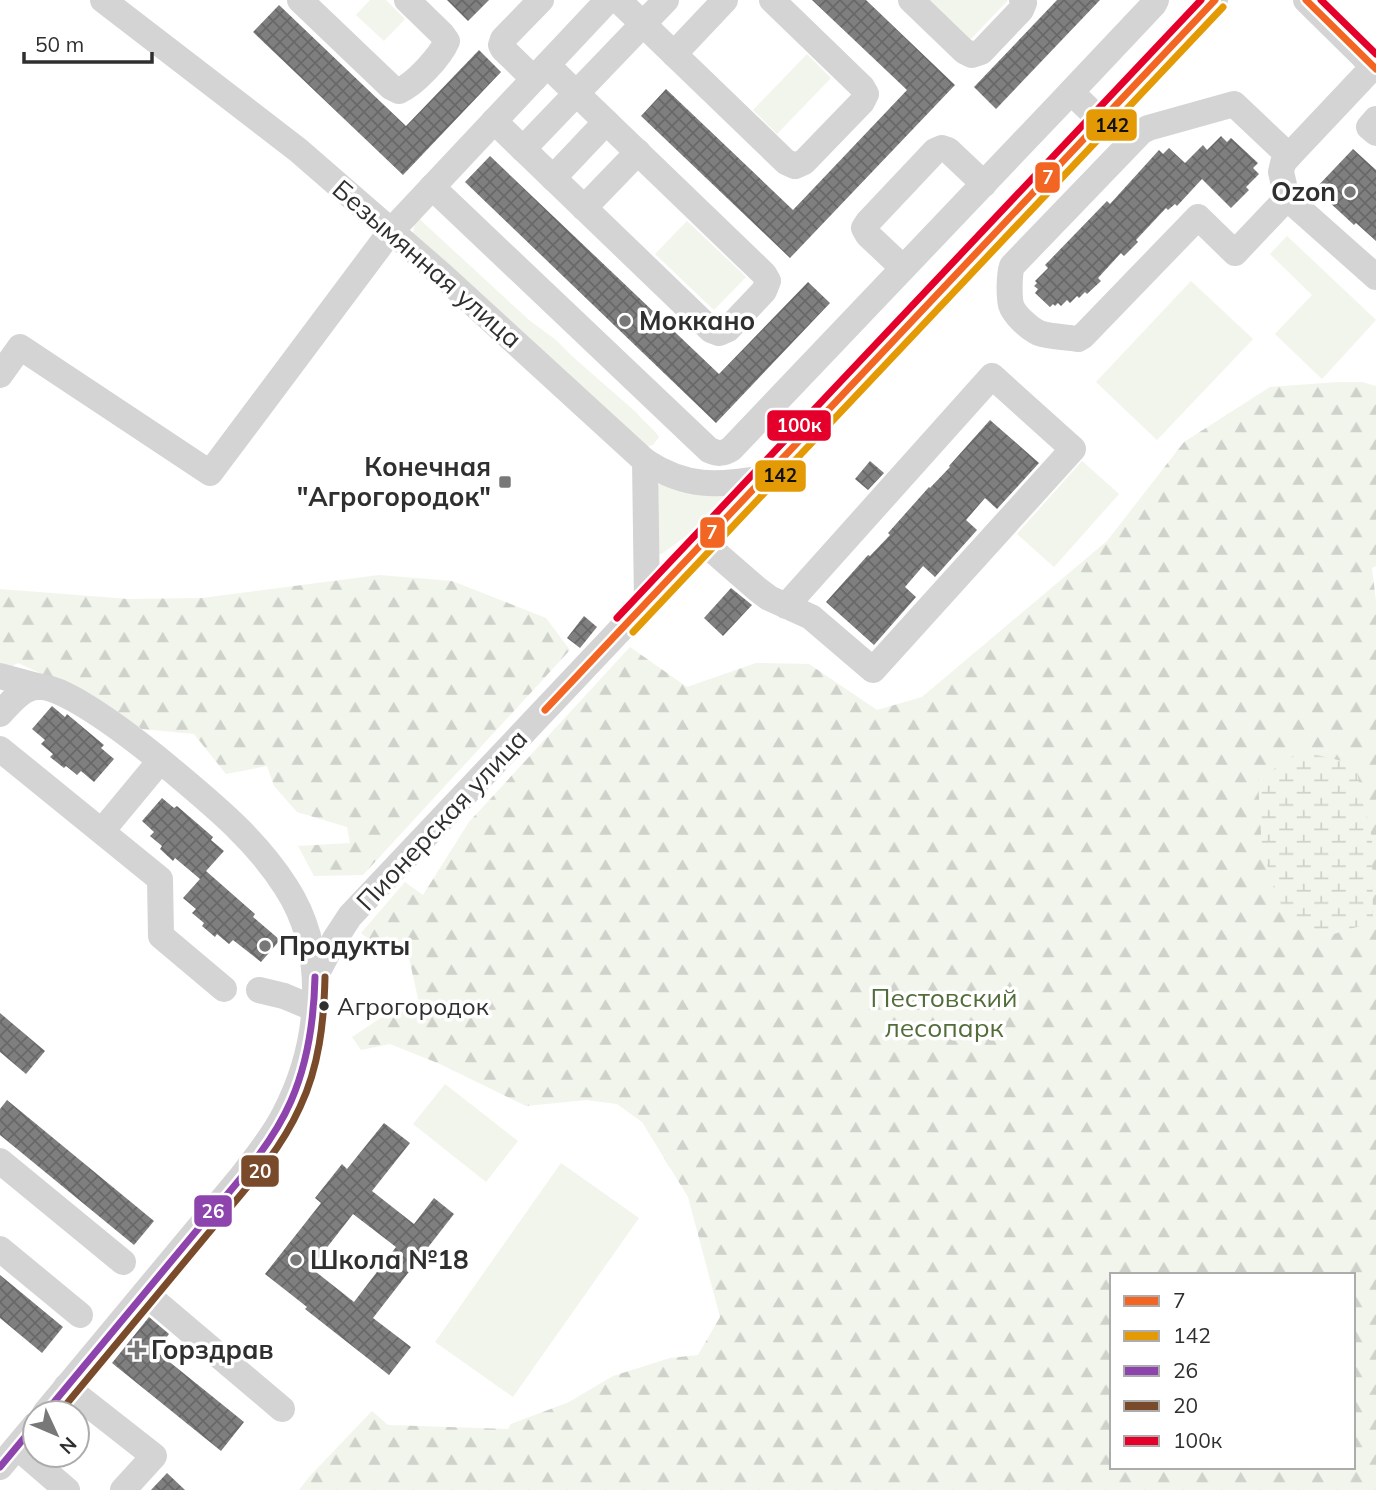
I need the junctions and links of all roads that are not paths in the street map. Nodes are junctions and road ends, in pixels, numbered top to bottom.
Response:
1 (103, 0) edge
2 (300, 0) edge
3 (407, 0) edge
4 (541, 0) edge
5 (608, 0) edge
6 (618, 0) edge
7 (666, 0) edge
8 (725, 0) edge
9 (772, 0) edge
10 (911, 0) edge
11 (1021, 0) edge
12 (1156, 0) edge
13 (1215, 0) edge
14 (1306, 0) edge
15 (643, 24) junction
16 (674, 54) junction
17 (1375, 68) edge
18 (540, 72) junction
19 (1071, 92) junction
20 (576, 93) junction
21 (1376, 119) edge
22 (494, 121) junction
23 (1101, 121) junction
24 (607, 122) junction
25 (1376, 133) edge
26 (523, 149) junction
27 (638, 152) junction
28 (1289, 156) junction
29 (553, 178) junction
30 (984, 184) junction
31 (432, 187) junction
32 (1287, 198) junction
33 (584, 208) junction
34 (391, 231) junction
35 (903, 268) junction
36 (1376, 278) edge
37 (0, 374) edge
38 (645, 461) junction
39 (764, 478) junction
40 (703, 542) junction
41 (647, 602) junction
42 (786, 606) junction
43 (0, 676) edge
44 (41, 687) junction
45 (0, 714) edge
46 (0, 749) edge
47 (160, 761) junction
48 (102, 831) junction
49 (315, 976) junction
50 (224, 989) dead end
51 (259, 990) dead end
52 (315, 1009) junction
53 (0, 1161) edge
54 (0, 1249) edge
55 (123, 1262) dead end
56 (145, 1293) junction
57 (80, 1315) dead end
58 (66, 1387) junction
59 (56, 1399) edge
60 (282, 1409) dead end
61 (21, 1442) edge
62 (17, 1447) junction
63 (0, 1468) edge
64 (67, 1490) edge
65 (123, 1490) edge

1 - 34 street, Безымянная улица
2 - 3 street
4 - 18 street
5 - 18 street
6 - 15 street
7 - 15 street
8 - 16 street
9 - 16 street
10 - 11 street
12 - 19 street
13 - 23 street, Пионерская улица
14 - 17 street
15 - 16 street
15 - 20 street
17 - 28 street
18 - 20 street
18 - 22 street
19 - 23 street
19 - 30 street
20 - 24 street
20 - 26 street
21 - 25 street
22 - 26 street
22 - 31 street
23 - 39 street, Пионерская улица
24 - 27 street
24 - 29 street
26 - 29 street
27 - 33 street
27 - 33 street
28 - 32 street
28 - 32 street
29 - 33 street
30 - 35 street
30 - 35 street
31 - 34 street
31 - 35 street
32 - 36 street
34 - 37 street
34 - 38 street, Безымянная улица
38 - 39 street, Безымянная улица
38 - 41 street
39 - 40 street, Пионерская улица
40 - 41 street, Пионерская улица
40 - 42 street
41 - 49 street, Пионерская улица
42 - 42 street
43 - 44 street
44 - 45 street
44 - 47 street
46 - 48 street
47 - 48 street
47 - 49 street
48 - 50 street
49 - 52 street
51 - 52 street
52 - 56 street
53 - 55 street
54 - 57 street
56 - 58 street
56 - 60 street
58 - 59 street
58 - 65 street
61 - 62 street
62 - 63 street
62 - 64 street

